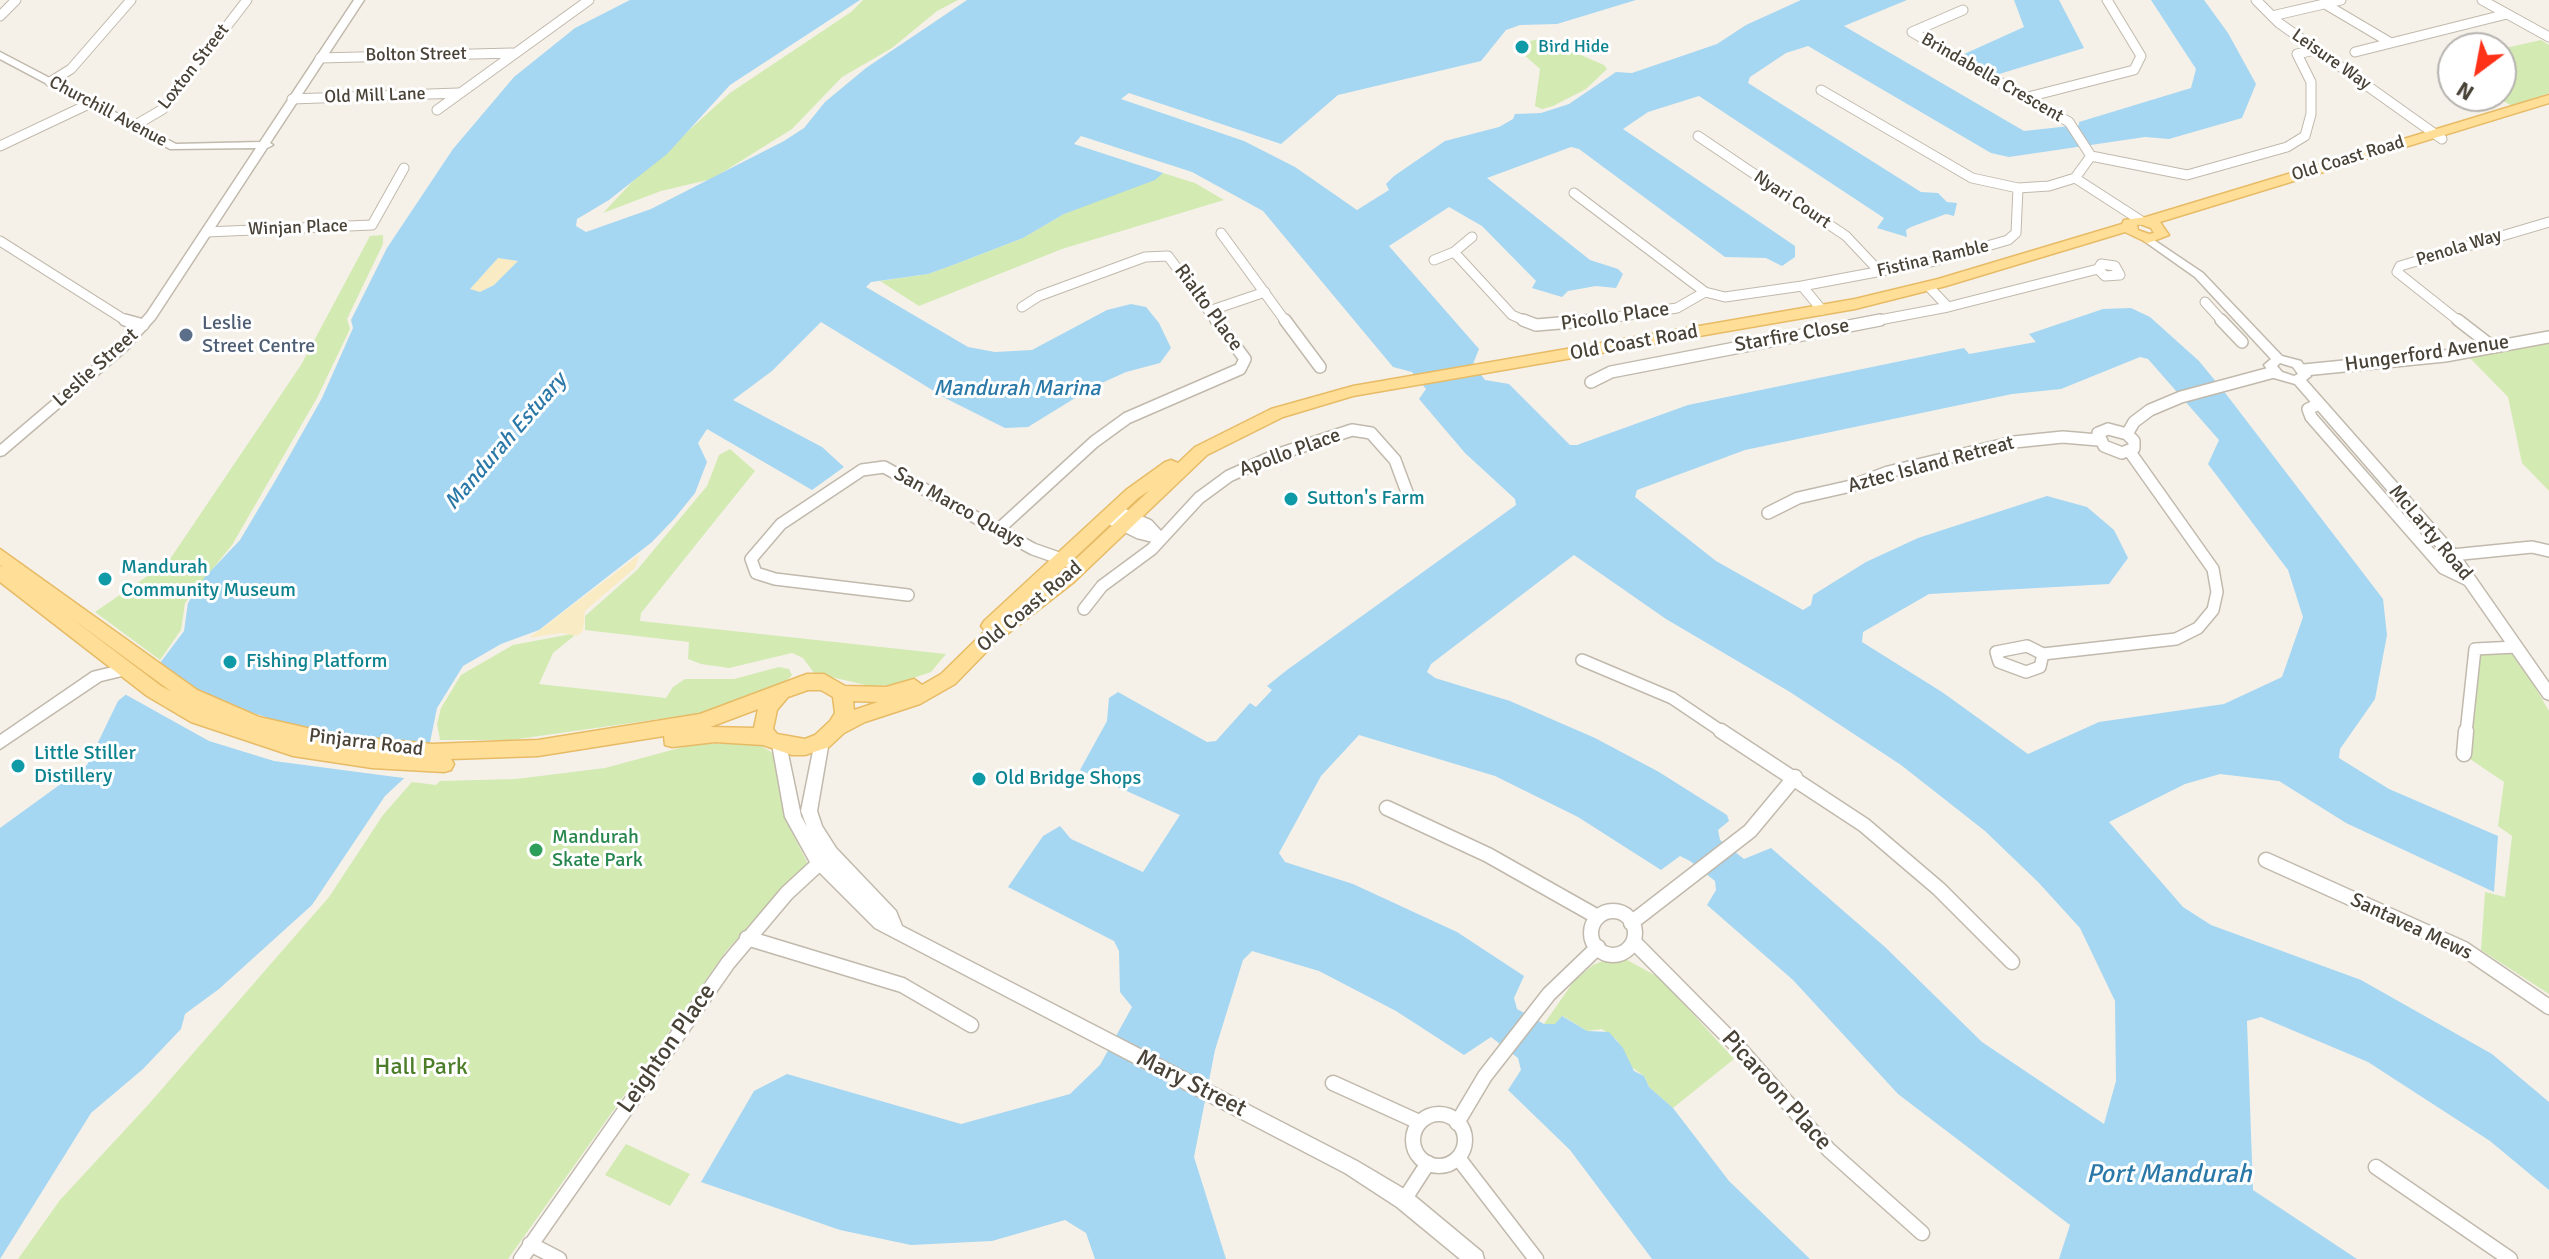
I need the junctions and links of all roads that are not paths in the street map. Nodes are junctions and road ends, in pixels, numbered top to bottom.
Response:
1 (16, 0) edge
2 (131, 0) edge
3 (247, 0) edge
4 (359, 0) edge
5 (365, 0) edge
6 (589, 0) edge
7 (2107, 0) edge
8 (2256, 0) edge
9 (2341, 0) edge
10 (2482, 0) edge
11 (2325, 4) junction
12 (1963, 10) dead end
13 (2507, 14) junction
14 (0, 16) edge
15 (2272, 16) junction
16 (2549, 37) edge
17 (2391, 43) junction
18 (2315, 50) junction
19 (2355, 52) dead end
20 (512, 53) junction
21 (0, 55) edge
22 (324, 58) junction
23 (50, 82) junction
24 (1821, 90) dead end
25 (458, 93) junction
26 (2028, 97) junction
27 (296, 99) junction
28 (2549, 99) edge
29 (91, 103) junction
30 (2549, 109) edge
31 (437, 110) dead end
32 (2413, 118) junction
33 (134, 126) junction
34 (2442, 135) junction
35 (1698, 136) dead end
36 (265, 145) junction
37 (2397, 145) junction
38 (0, 146) edge
39 (2090, 152) junction
40 (404, 168) dead end
41 (2072, 180) junction
42 (2018, 188) junction
43 (1574, 193) dead end
44 (2549, 222) edge
45 (2144, 228) junction
46 (206, 232) junction
47 (1221, 233) dead end
48 (1472, 237) dead end
49 (0, 241) edge
50 (1454, 252) junction
51 (1434, 260) dead end
52 (2098, 269) dead end
53 (1880, 272) junction
54 (1802, 286) junction
55 (1929, 287) junction
56 (1265, 292) junction
57 (1705, 292) junction
58 (2205, 302) dead end
59 (1022, 307) dead end
60 (1948, 307) junction
61 (1212, 310) junction
62 (1822, 310) junction
63 (2246, 322) junction
64 (2225, 324) junction
65 (143, 325) junction
66 (2549, 337) edge
67 (2242, 342) dead end
68 (2493, 347) junction
69 (2276, 366) junction
70 (1320, 367) dead end
71 (2301, 375) junction
72 (1591, 382) dead end
73 (2319, 404) junction
74 (2127, 434) junction
75 (2098, 440) junction
76 (0, 452) edge
77 (2130, 452) junction
78 (1408, 495) dead end
79 (1768, 513) dead end
80 (1118, 517) junction
81 (999, 529) junction
82 (1159, 538) junction
83 (2549, 551) edge
84 (2452, 555) junction
85 (0, 556) edge
86 (1066, 568) junction
87 (0, 573) edge
88 (2470, 581) junction
89 (908, 595) dead end
90 (1084, 609) dead end
91 (2516, 647) junction
92 (2043, 654) dead end
93 (1582, 660) dead end
94 (135, 670) junction
95 (842, 693) junction
96 (778, 694) junction
97 (2549, 694) edge
98 (837, 727) junction
99 (773, 740) junction
100 (822, 741) junction
101 (0, 743) edge
102 (2464, 754) dead end
103 (446, 758) junction
104 (1795, 777) junction
105 (1387, 808) dead end
106 (826, 858) junction
107 (2266, 860) dead end
108 (1596, 916) junction
109 (1631, 923) junction
110 (747, 938) junction
111 (1635, 943) junction
112 (1598, 947) junction
113 (2012, 962) dead end
114 (2549, 1007) edge
115 (971, 1025) dead end
116 (1333, 1083) dead end
117 (1419, 1122) junction
118 (1457, 1123) junction
119 (1459, 1159) junction
120 (1428, 1163) junction
121 (2376, 1167) dead end
122 (1404, 1200) junction
123 (1922, 1233) dead end
124 (526, 1252) edge
125 (559, 1259) edge
126 (1475, 1259) edge
127 (1536, 1259) edge
128 (2510, 1259) edge

1 - 14 street
2 - 23 street
3 - 33 street, Loxton Street
4 - 22 street, Leslie Street
5 - 22 street, Leslie Street
6 - 20 street
7 - 26 street
8 - 15 street, Leisure Way
9 - 11 street
10 - 13 street
11 - 15 street
11 - 17 street
12 - 26 street, Brindabella Crescent
13 - 16 street
13 - 17 street
15 - 18 street, Leisure Way
17 - 19 street
18 - 32 street, Leisure Way
18 - 39 street
20 - 22 street, Bolton Street
20 - 25 street
21 - 23 street, Churchill Avenue
22 - 27 street, Leslie Street
23 - 29 street, Churchill Avenue
24 - 42 street
25 - 27 street, Old Mill Lane
25 - 31 street
26 - 39 street, Brindabella Crescent
27 - 36 street, Leslie Street
28 - 34 main road, Old Coast Road
29 - 33 street, Churchill Avenue
29 - 38 street
30 - 34 main road, Old Coast Road
32 - 34 street, Leisure Way
32 - 37 main road
33 - 36 street, Churchill Avenue
34 - 37 main road, Old Coast Road
34 - 45 main road, Old Coast Road
35 - 53 street, Nyari Court
36 - 46 street, Leslie Street
37 - 45 main road, Old Coast Road
39 - 41 street
40 - 46 street, Winjan Place
41 - 42 street
41 - 45 street
42 - 53 street, Fistina Ramble
43 - 57 street
44 - 68 street, Penola Way
45 - 55 main road, Old Coast Road
45 - 63 street
46 - 65 street, Leslie Street
47 - 56 street
48 - 50 street
49 - 65 street
50 - 51 street
50 - 57 street, Picollo Place
52 - 60 street, Starfire Close
53 - 54 street, Fistina Ramble
54 - 57 street, Fistina Ramble
54 - 62 street
55 - 60 street
55 - 62 main road, Old Coast Road
56 - 61 street
56 - 70 street
58 - 64 street
59 - 61 street, Rialto Place
60 - 72 street, Starfire Close
61 - 81 street, Rialto Place
62 - 80 main road, Old Coast Road
63 - 64 street
63 - 69 street
64 - 67 street
65 - 76 street, Leslie Street
66 - 68 street, Hungerford Avenue
68 - 71 street, Hungerford Avenue
69 - 71 street
69 - 71 street
69 - 74 street
71 - 73 street, McLarty Road
73 - 84 street, McLarty Road
73 - 88 street
74 - 75 street
74 - 77 street
75 - 77 street
75 - 79 street, Aztec Island Retreat
77 - 92 street
78 - 82 street, Apollo Place
80 - 82 street
80 - 86 main road, Old Coast Road
81 - 86 street, San Marco Quays
81 - 89 street, San Marco Quays
82 - 90 street, Apollo Place
83 - 84 street
84 - 88 street, McLarty Road
85 - 94 main road, Pinjarra Road
86 - 95 main road, Old Coast Road
86 - 98 main road, Old Coast Road
87 - 94 main road, Pinjarra Road
88 - 91 street, McLarty Road
91 - 97 street, McLarty Road
91 - 102 street
93 - 104 street
94 - 101 street
94 - 103 main road, Pinjarra Road
95 - 96 main road
95 - 98 main road
96 - 99 main road
96 - 103 main road, Pinjarra Road
98 - 100 main road
99 - 100 main road
99 - 103 main road, Pinjarra Road
99 - 106 street, Mary Street
100 - 106 street, Mary Street
104 - 109 street
104 - 113 street
105 - 108 street
106 - 110 street, Leighton Place
106 - 122 street, Mary Street
107 - 114 street, Santavea Mews
108 - 109 street
108 - 112 street
109 - 111 street
110 - 115 street
110 - 124 street, Leighton Place
111 - 112 street
111 - 123 street, Picaroon Place
112 - 118 street
116 - 117 street
117 - 118 street
117 - 120 street
118 - 119 street
119 - 120 street
119 - 127 street
120 - 122 street
121 - 128 street
122 - 126 street, Mary Street
124 - 125 street

